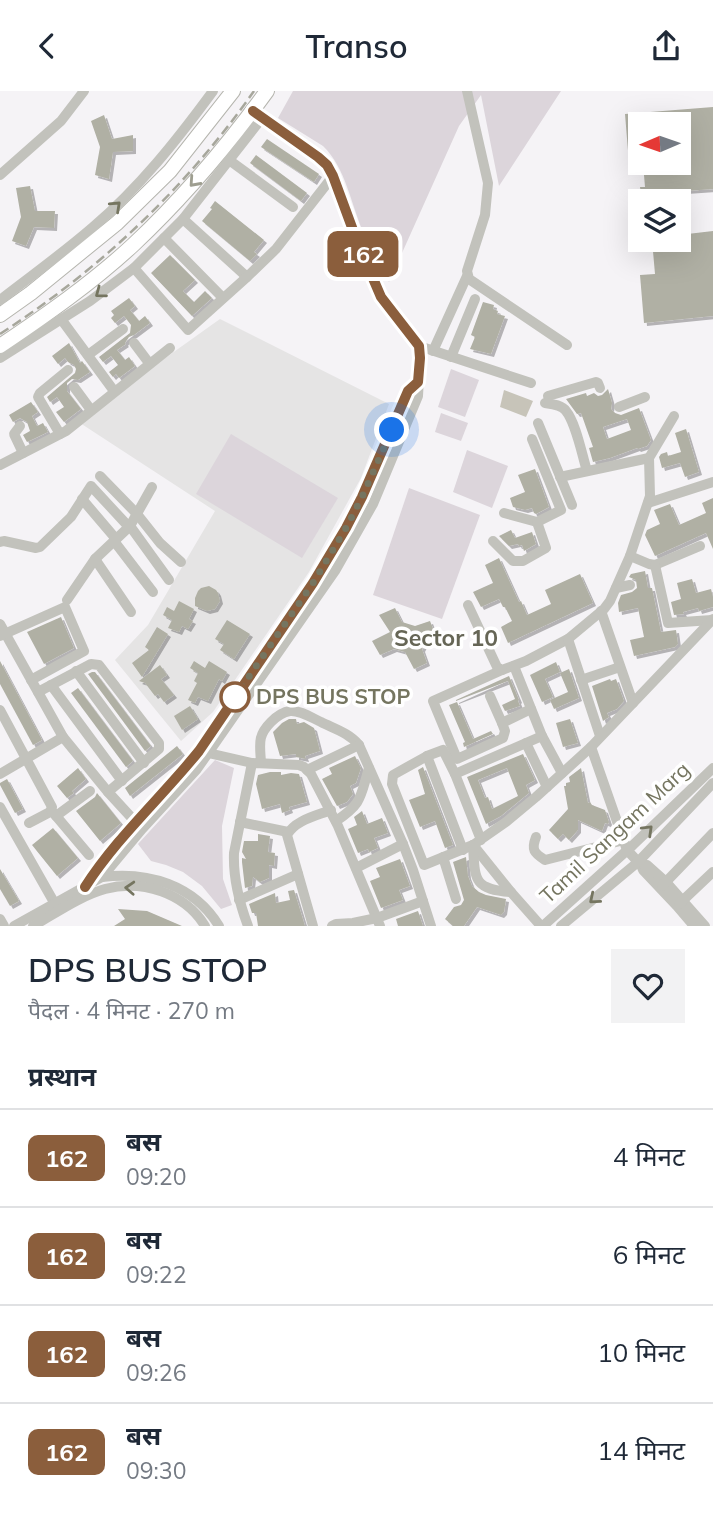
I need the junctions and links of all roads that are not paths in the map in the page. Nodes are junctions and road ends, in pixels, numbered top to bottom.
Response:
1 (85, 91) edge
2 (213, 91) edge
3 (233, 91) edge
4 (267, 91) edge
5 (467, 91) edge
6 (258, 114) junction
7 (229, 160) junction
8 (0, 175) edge
9 (333, 176) junction
10 (293, 207) dead end
11 (183, 219) junction
12 (164, 238) junction
13 (134, 268) junction
14 (467, 276) junction
15 (247, 277) junction
16 (6, 298) edge
17 (223, 298) junction
18 (475, 299) dead end
19 (0, 315) edge
20 (61, 319) junction
21 (123, 329) dead end
22 (134, 343) dead end
23 (566, 345) dead end
24 (0, 346) edge
25 (419, 346) junction
26 (170, 348) dead end
27 (433, 351) junction
28 (88, 355) junction
29 (451, 357) junction
30 (0, 358) edge
31 (149, 363) junction
32 (68, 370) dead end
33 (531, 383) dead end
34 (74, 387) dead end
35 (600, 389) dead end
36 (114, 391) junction
37 (645, 397) dead end
38 (619, 407) dead end
39 (91, 410) junction
40 (674, 416) dead end
41 (538, 422) dead end
42 (20, 426) dead end
43 (60, 434) junction
44 (532, 439) dead end
45 (23, 453) junction
46 (649, 458) junction
47 (0, 465) edge
48 (587, 471) junction
49 (100, 476) dead end
50 (562, 482) junction
51 (713, 482) edge
52 (152, 487) dead end
53 (554, 493) junction
54 (82, 499) junction
55 (648, 503) junction
56 (572, 505) dead end
57 (503, 513) dead end
58 (138, 514) junction
59 (537, 522) junction
60 (130, 527) junction
61 (115, 540) junction
62 (492, 541) dead end
63 (0, 542) edge
64 (700, 546) dead end
65 (630, 556) junction
66 (95, 559) junction
67 (181, 562) dead end
68 (655, 565) junction
69 (169, 580) dead end
70 (630, 585) dead end
71 (616, 588) junction
72 (153, 592) dead end
73 (68, 600) dead end
74 (468, 605) dead end
75 (601, 611) junction
76 (131, 612) dead end
77 (713, 619) edge
78 (2, 631) edge
79 (568, 639) junction
80 (514, 666) junction
81 (620, 667) junction
82 (502, 670) junction
83 (76, 671) junction
84 (32, 680) junction
85 (582, 680) junction
86 (51, 685) junction
87 (38, 692) junction
88 (490, 696) dead end
89 (633, 703) junction
90 (531, 709) junction
91 (0, 710) edge
92 (502, 723) junction
93 (542, 736) junction
94 (600, 736) junction
95 (62, 737) junction
96 (526, 743) junction
97 (359, 745) junction
98 (591, 747) junction
99 (204, 752) junction
100 (26, 757) junction
101 (427, 757) junction
102 (144, 762) junction
103 (257, 763) junction
104 (369, 768) junction
105 (713, 768) edge
106 (307, 770) junction
107 (562, 773) junction
108 (0, 774) edge
109 (455, 774) junction
110 (122, 781) junction
111 (713, 783) edge
112 (547, 787) junction
113 (90, 791) dead end
114 (108, 792) junction
115 (0, 807) edge
116 (331, 810) junction
117 (54, 813) junction
118 (336, 821) junction
119 (240, 822) junction
120 (29, 823) dead end
121 (139, 826) junction
122 (288, 832) junction
123 (713, 832) edge
124 (536, 837) dead end
125 (403, 844) junction
126 (472, 845) junction
127 (625, 845) junction
128 (89, 855) dead end
129 (443, 857) junction
130 (640, 863) junction
131 (356, 868) junction
132 (713, 872) edge
133 (298, 874) junction
134 (102, 877) junction
135 (663, 885) junction
136 (85, 887) junction
137 (511, 892) junction
138 (456, 899) dead end
139 (239, 900) junction
140 (423, 901) junction
141 (680, 903) junction
142 (55, 904) junction
143 (0, 919) edge
144 (378, 922) edge
145 (4, 926) edge
146 (15, 926) edge
147 (33, 926) edge
148 (205, 926) edge
149 (219, 926) edge
150 (247, 926) edge
151 (313, 926) edge
152 (332, 926) edge
153 (431, 926) edge
154 (542, 926) edge
155 (561, 926) edge
156 (694, 926) edge
157 (705, 926) edge

1 - 8 street
16 -> 2 street
3 - 16 main road
4 - 6 main road
5 - 14 street
6 - 7 street
6 - 9 street
6 -> 24 main road
7 - 10 street
7 - 11 street
9 - 15 street
9 - 25 street
11 - 12 street
11 - 15 street
12 - 13 street
12 - 17 street
13 - 17 street
13 -> 20 street
14 - 23 street
14 - 27 street
15 - 17 street
16 - 19 main road
18 - 29 street
20 - 28 street
20 - 30 street
21 - 28 street
22 - 31 street
25 - 27 street
25 - 99 street
26 - 31 street
27 - 29 street
28 - 36 street
29 - 33 street
31 - 36 street
32 - 43 street
34 - 39 street
35 - 48 street
36 - 39 street
37 - 38 street
39 - 43 street
40 - 46 street
41 - 50 street
42 - 45 street
43 - 45 street
44 - 53 street
45 - 47 street
46 - 48 street
46 - 55 street
48 - 50 street
49 - 58 street
50 - 53 street
50 - 56 street
51 - 55 street
52 - 58 street
53 - 59 street
54 - 60 street
54 - 61 street
54 - 63 street
55 - 65 street
57 - 59 street
58 - 60 street
58 - 67 street
59 - 62 street
60 - 61 street
60 - 69 street
61 - 66 street
61 - 72 street
64 - 68 street
65 - 68 street
65 - 71 street
66 - 73 street
66 - 76 street
68 - 77 street
70 - 71 street
71 - 75 street
74 - 82 street
75 - 79 street
75 - 81 street
77 - 89 street
78 - 84 street
78 - 84 street
79 - 80 street
79 - 85 street
80 - 82 street
80 - 90 street
81 - 85 street
81 - 89 street
82 - 92 street
83 - 86 street
83 - 102 street
83 - 102 street
84 - 87 street
85 - 94 street
86 - 87 street
86 - 110 street
87 - 95 street
88 - 92 street
89 - 94 street
90 - 92 street
90 - 93 street
91 - 100 street
93 - 96 street
93 - 107 street
94 - 98 street
95 - 100 street
95 - 114 street
96 - 109 street
96 - 112 street
97 - 103 street
97 - 104 street
97 - 106 street
98 - 107 street
98 - 127 street
99 - 103 street
99 - 121 street
100 - 108 street
100 - 117 street
101 - 109 street
101 - 126 street
101 - 129 street
102 - 110 street
103 - 106 street
103 - 119 street
104 - 118 street
104 - 125 street
127 -> 105 street, Tamil Sangam Marg
106 - 116 street
107 - 112 street
109 - 126 street
110 - 114 street
111 - 130 street, Tamil Sangam Marg
112 - 126 street
113 - 117 street
114 - 121 street
115 - 142 street
116 - 118 street
116 - 122 street
117 - 120 street
117 - 128 street
118 - 131 street
119 - 122 street
119 - 139 street
121 - 134 street
121 - 136 street
122 - 133 street
123 - 135 street
124 - 127 street
125 - 131 street
125 - 140 street
126 - 129 street
126 - 137 street
126 - 137 street
127 - 130 street
127 - 154 street, Tamil Sangam Marg
129 - 138 street
130 - 135 street
130 -> 155 street, Tamil Sangam Marg
131 - 144 street
132 - 141 street
133 - 139 street
133 - 151 street
134 - 136 street
134 - 149 street
135 - 141 street
136 - 142 street
137 - 154 street
139 - 150 street
140 - 144 street
140 - 153 street
141 - 156 street
141 - 157 street
142 - 146 street
143 - 145 street
144 - 152 street
148 -> 147 street

